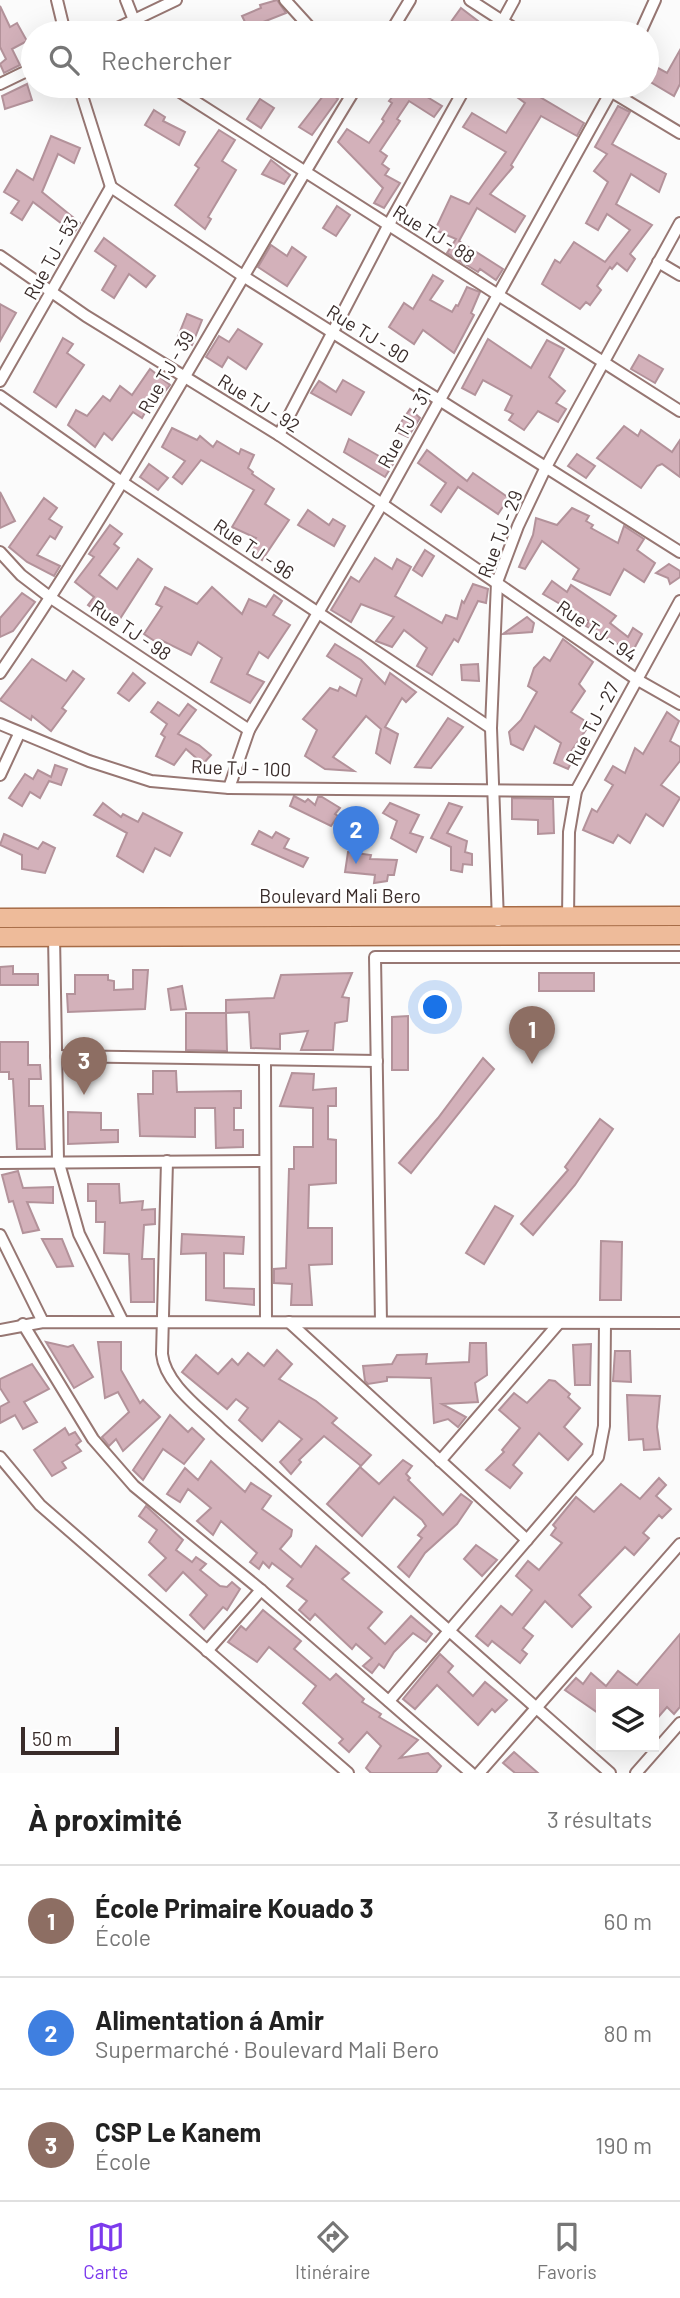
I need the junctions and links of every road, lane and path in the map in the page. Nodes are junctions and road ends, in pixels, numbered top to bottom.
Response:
1 (57, 0) edge
2 (126, 0) edge
3 (176, 0) edge
4 (285, 0) edge
5 (410, 0) edge
6 (470, 0) edge
7 (514, 0) edge
8 (655, 0) edge
9 (62, 21) edge
10 (133, 21) joint
11 (302, 21) edge
12 (397, 21) edge
13 (502, 21) joint
14 (645, 21) edge
15 (21, 74) edge
16 (0, 84) edge
17 (83, 98) edge
18 (190, 98) edge
19 (350, 98) edge
20 (459, 98) edge
21 (604, 98) edge
22 (625, 98) edge
23 (680, 133) edge
24 (304, 172) junction
25 (111, 187) junction
26 (680, 223) edge
27 (388, 226) junction
28 (0, 256) edge
29 (658, 262) junction
30 (680, 275) edge
31 (243, 276) junction
32 (52, 293) junction
33 (499, 295) junction
34 (333, 333) junction
35 (602, 362) junction
36 (184, 376) junction
37 (0, 381) edge
38 (0, 396) edge
39 (440, 400) junction
40 (680, 411) edge
41 (279, 435) junction
42 (546, 467) junction
43 (122, 482) junction
44 (382, 504) junction
45 (680, 551) edge
46 (0, 552) edge
47 (497, 582) junction
48 (51, 598) junction
49 (680, 601) edge
50 (318, 613) junction
51 (0, 673) edge
52 (636, 679) junction
53 (680, 704) edge
54 (0, 724) edge
55 (491, 728) junction
56 (249, 730) junction
57 (19, 734) junction
58 (0, 775) edge
59 (229, 788) junction
60 (492, 788) junction
61 (576, 791) junction
62 (680, 916) edge
63 (498, 917) junction
64 (0, 918) edge
65 (568, 919) junction
66 (680, 934) edge
67 (54, 936) junction
68 (498, 936) junction
69 (0, 937) edge
70 (528, 937) junction
71 (680, 957) edge
72 (527, 958) junction
73 (56, 1056) junction
74 (265, 1061) junction
75 (377, 1061) junction
76 (58, 1160) junction
77 (167, 1161) junction
78 (265, 1161) junction
79 (0, 1163) edge
80 (0, 1236) edge
81 (43, 1322) junction
82 (123, 1322) junction
83 (165, 1322) junction
84 (266, 1322) junction
85 (289, 1322) junction
86 (381, 1322) junction
87 (559, 1322) junction
88 (605, 1323) junction
89 (680, 1323) edge
90 (23, 1324) junction
91 (0, 1331) edge
92 (0, 1457) edge
93 (440, 1461) junction
94 (527, 1540) junction
95 (680, 1544) edge
96 (261, 1590) junction
97 (448, 1632) junction
98 (207, 1651) junction
99 (389, 1701) junction
100 (536, 1709) junction
101 (680, 1723) edge
102 (348, 1773) edge
103 (471, 1773) edge
104 (479, 1773) edge
105 (610, 1773) edge
106 (636, 1773) edge

1 - 9 street
2 - 10 street
3 - 10 street
4 - 11 street
5 - 12 street
6 - 13 street
7 - 13 street
8 - 14 street
15 - 16 street
17 - 25 street
18 - 24 street, Rue TJ - 88
19 - 24 street, Rue TJ - 39
20 - 27 street
21 - 33 street, Rue TJ - 31
22 - 23 street
24 - 27 street, Rue TJ - 88
24 - 31 street, Rue TJ - 39
25 - 31 street, Rue TJ - 90
25 - 32 street, Rue TJ - 53
26 - 29 street, Rue TJ - 29
27 - 33 street, Rue TJ - 88
27 - 34 street
28 - 32 street, Rue TJ - 92
29 - 30 street
29 - 35 street, Rue TJ - 29
31 - 34 street, Rue TJ - 90
31 - 36 street, Rue TJ - 39
32 - 36 street, Rue TJ - 92
32 - 37 street, Rue TJ - 53
33 - 35 street, Rue TJ - 88
33 - 39 street, Rue TJ - 31
34 - 39 street, Rue TJ - 90
34 - 41 street
35 - 40 street, Rue TJ - 88
35 - 42 street, Rue TJ - 29
36 - 41 street, Rue TJ - 92
36 - 43 street, Rue TJ - 39
38 - 43 street, Rue TJ - 96
39 - 42 street, Rue TJ - 90
39 - 44 street, Rue TJ - 31
41 - 44 street, Rue TJ - 92
42 - 45 street, Rue TJ - 90
42 - 47 street, Rue TJ - 29
43 - 48 street, Rue TJ - 39
43 - 50 street, Rue TJ - 96
44 - 47 street, Rue TJ - 92
44 - 50 street, Rue TJ - 31
46 - 48 street, Rue TJ - 98
47 - 52 street, Rue TJ - 94
47 - 55 street, Rue TJ - 29
48 - 51 street, Rue TJ - 39
48 - 56 street, Rue TJ - 98
49 - 52 street, Rue TJ - 27
50 - 55 street, Rue TJ - 96
50 - 56 street, Rue TJ - 31
52 - 53 street, Rue TJ - 94
52 - 61 street, Rue TJ - 27
54 - 57 street, Rue TJ - 100
55 - 60 street, Rue TJ - 29
56 - 59 street, Rue TJ - 31
57 - 58 street
57 - 59 street, Rue TJ - 100
59 - 60 street, Rue TJ - 100
60 - 61 street, Rue TJ - 27
60 - 63 street, Rue TJ - 29
61 - 65 street, Rue TJ - 27
62 - 65 main road, Boulevard Mali Bero
63 - 64 main road, Boulevard Mali Bero
63 - 65 main road, Boulevard Mali Bero
63 - 68 street, Rue TJ - 29
66 - 70 main road, Boulevard Mali Bero
67 - 68 main road, Boulevard Mali Bero
67 - 69 main road, Boulevard Mali Bero
67 - 73 street
68 - 70 main road, Boulevard Mali Bero
70 - 72 street
71 - 72 street
72 - 75 street
73 - 74 street
73 - 76 street
74 - 75 street
74 - 78 street
75 - 86 street
76 - 77 street
76 - 79 street
76 - 82 street
77 - 78 street
77 - 83 street
78 - 84 street
80 - 81 street
81 - 82 street
81 - 90 street
82 - 83 street
83 - 84 street
83 - 97 street
84 - 85 street
85 - 86 street
85 - 93 street
86 - 87 street
87 - 88 street
87 - 93 street
88 - 89 street
88 - 94 street
90 - 91 street
90 - 96 street
92 - 98 street
93 - 94 street
94 - 97 street
95 - 100 street
96 - 98 street
96 - 99 street
97 - 99 street
97 - 100 street
98 - 102 street
99 - 103 street
100 - 104 street
100 - 105 street
101 - 106 street

